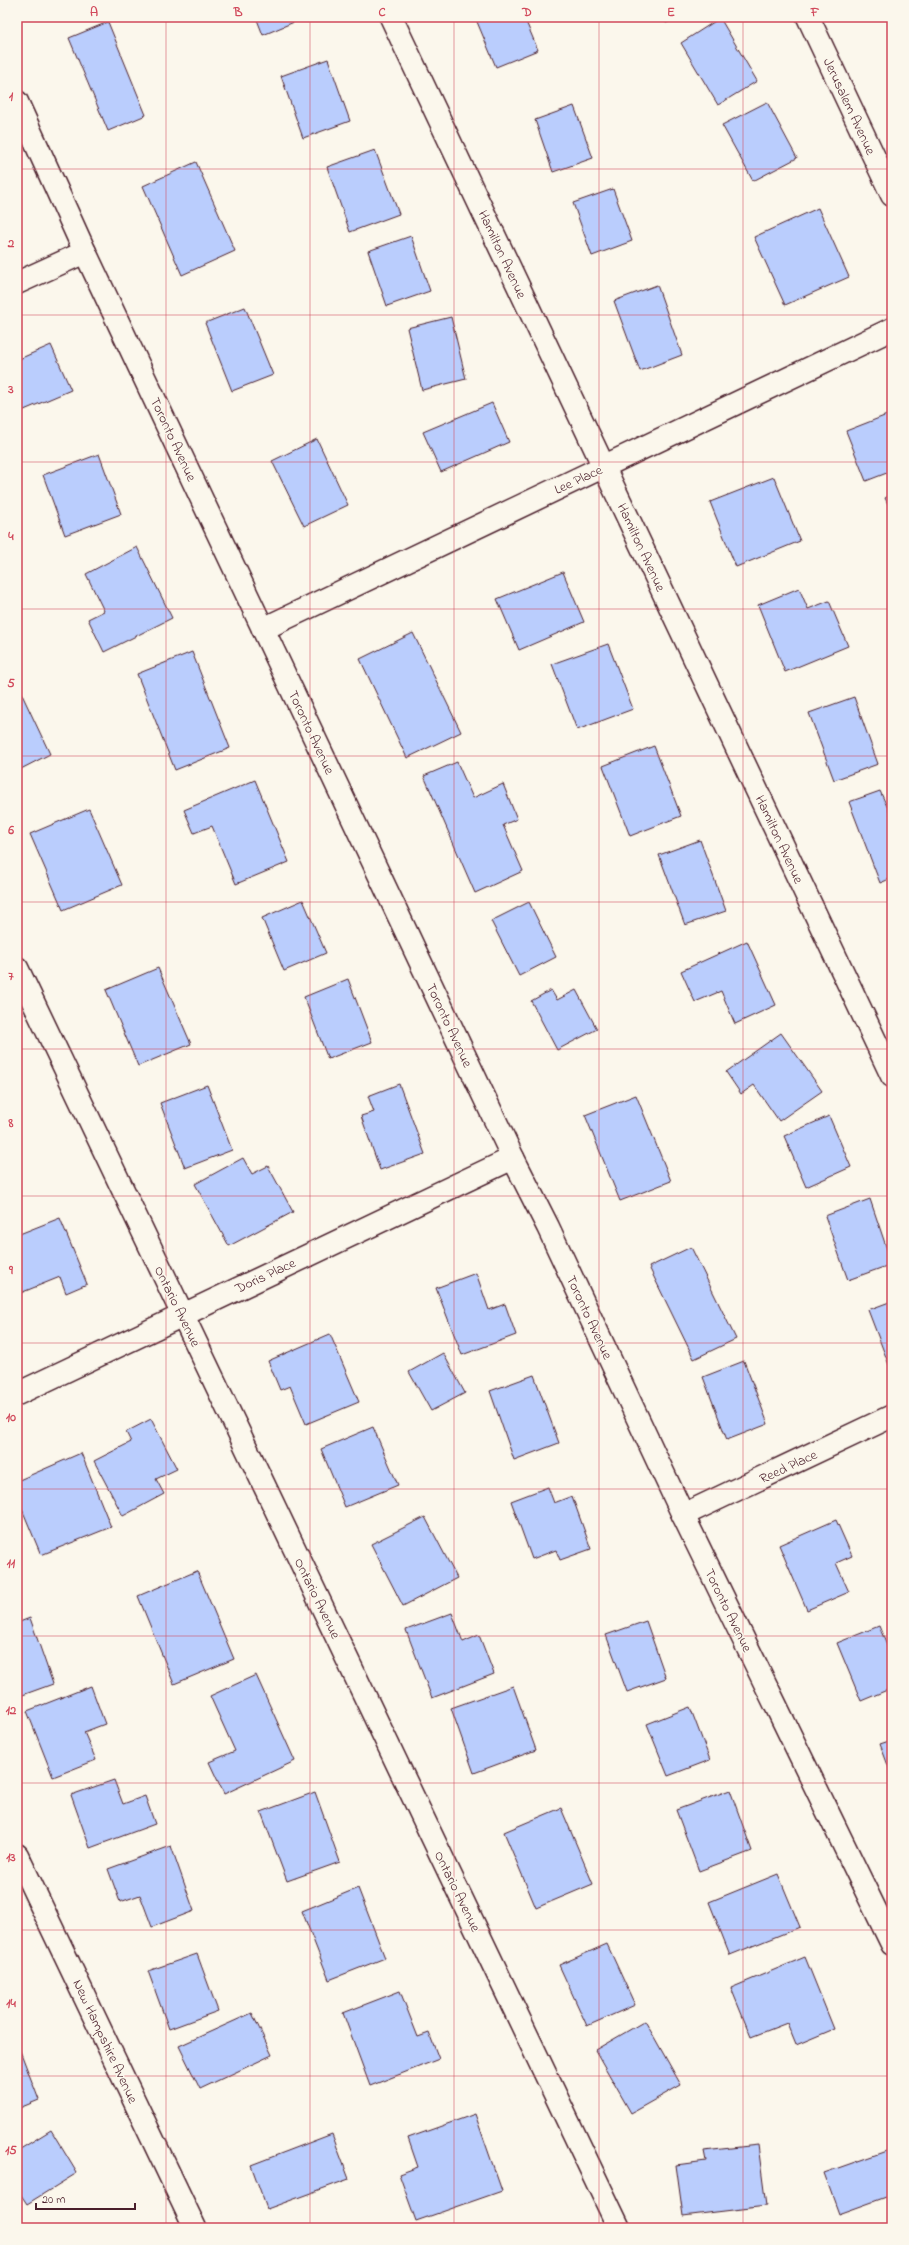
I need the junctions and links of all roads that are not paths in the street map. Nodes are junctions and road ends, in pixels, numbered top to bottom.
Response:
1 (391, 17) edge
2 (808, 17) edge
3 (17, 102) edge
4 (892, 195) edge
5 (85, 252) junction
6 (17, 283) edge
7 (892, 329) edge
8 (604, 467) junction
9 (264, 629) junction
10 (17, 968) edge
11 (892, 1076) edge
12 (513, 1158) junction
13 (182, 1315) junction
14 (17, 1394) edge
15 (892, 1416) edge
16 (683, 1515) junction
17 (17, 1855) edge
18 (892, 1944) edge
19 (195, 2228) edge
20 (619, 2228) edge

1 - 8 street, Hamilton Avenue
2 - 4 street, Jerusalem Avenue
3 - 5 street, Toronto Avenue
5 - 6 street
5 - 9 street, Toronto Avenue
7 - 8 street, Lee Place
8 - 9 street, Lee Place
8 - 11 street, Hamilton Avenue
9 - 12 street, Toronto Avenue
10 - 13 street, Ontario Avenue
12 - 13 street, Doris Place
12 - 16 street, Toronto Avenue
13 - 14 street, Doris Place
13 - 20 street, Ontario Avenue
15 - 16 street, Reed Place
16 - 18 street, Toronto Avenue
17 - 19 street, New Hampshire Avenue

